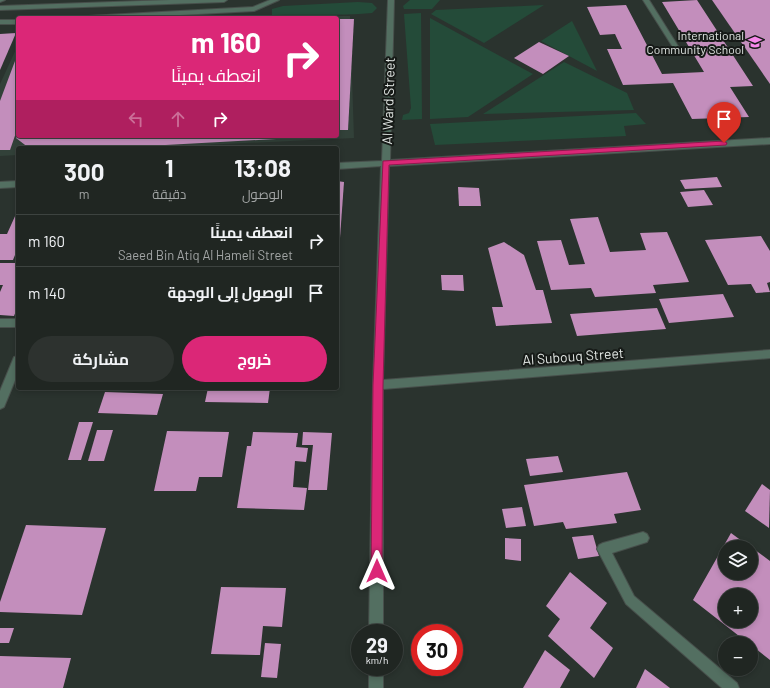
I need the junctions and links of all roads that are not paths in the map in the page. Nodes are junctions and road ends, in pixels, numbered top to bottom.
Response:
1 (220, 0) edge
2 (224, 0) edge
3 (276, 0) edge
4 (391, 0) edge
5 (646, 0) edge
6 (162, 1) edge
7 (0, 8) edge
8 (125, 16) edge
9 (0, 22) edge
10 (16, 22) edge
11 (678, 51) dead end
12 (770, 141) edge
13 (386, 163) junction
14 (339, 166) edge
15 (16, 184) edge
16 (0, 185) edge
17 (0, 323) edge
18 (16, 323) edge
19 (770, 354) edge
20 (16, 365) edge
21 (378, 385) junction
22 (0, 404) edge
23 (643, 538) dead end
24 (376, 624) edge
25 (376, 676) edge
26 (376, 688) edge
27 (732, 688) edge

1 - 2 street
1 - 6 street
3 - 8 street
4 - 13 street, Al Ward Street
5 - 11 street
6 - 7 street
9 - 10 street
12 - 13 street
13 - 14 street
13 - 21 street, Al Ward Street
15 - 16 street
17 - 18 street
19 - 21 street, Al Subouq Street
20 - 22 street
21 - 24 street, Al Ward Street
23 - 27 street
25 - 26 street

